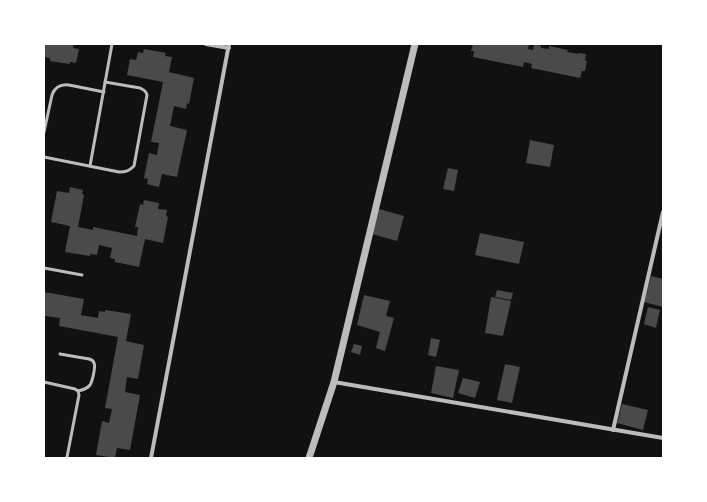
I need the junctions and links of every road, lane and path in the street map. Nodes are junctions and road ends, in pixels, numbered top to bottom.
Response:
1 (112, 44) edge
2 (206, 44) edge
3 (415, 44) edge
4 (229, 46) edge
5 (105, 82) junction
6 (104, 92) junction
7 (44, 132) edge
8 (44, 157) edge
9 (90, 166) junction
10 (663, 212) edge
11 (44, 268) edge
12 (82, 274) dead end
13 (60, 354) dead end
14 (44, 382) edge
15 (334, 382) junction
16 (78, 391) junction
17 (613, 430) junction
18 (663, 438) edge
19 (66, 458) edge
20 (151, 458) edge
21 (309, 458) edge

1 - 5 lane
2 - 4 street
3 - 15 street
4 - 20 street
5 - 6 lane
5 - 9 lane
6 - 7 lane
6 - 9 lane
8 - 9 lane
10 - 17 street
11 - 12 lane
13 - 16 lane
14 - 16 lane
15 - 17 street
15 - 21 street
16 - 19 lane
17 - 18 street

